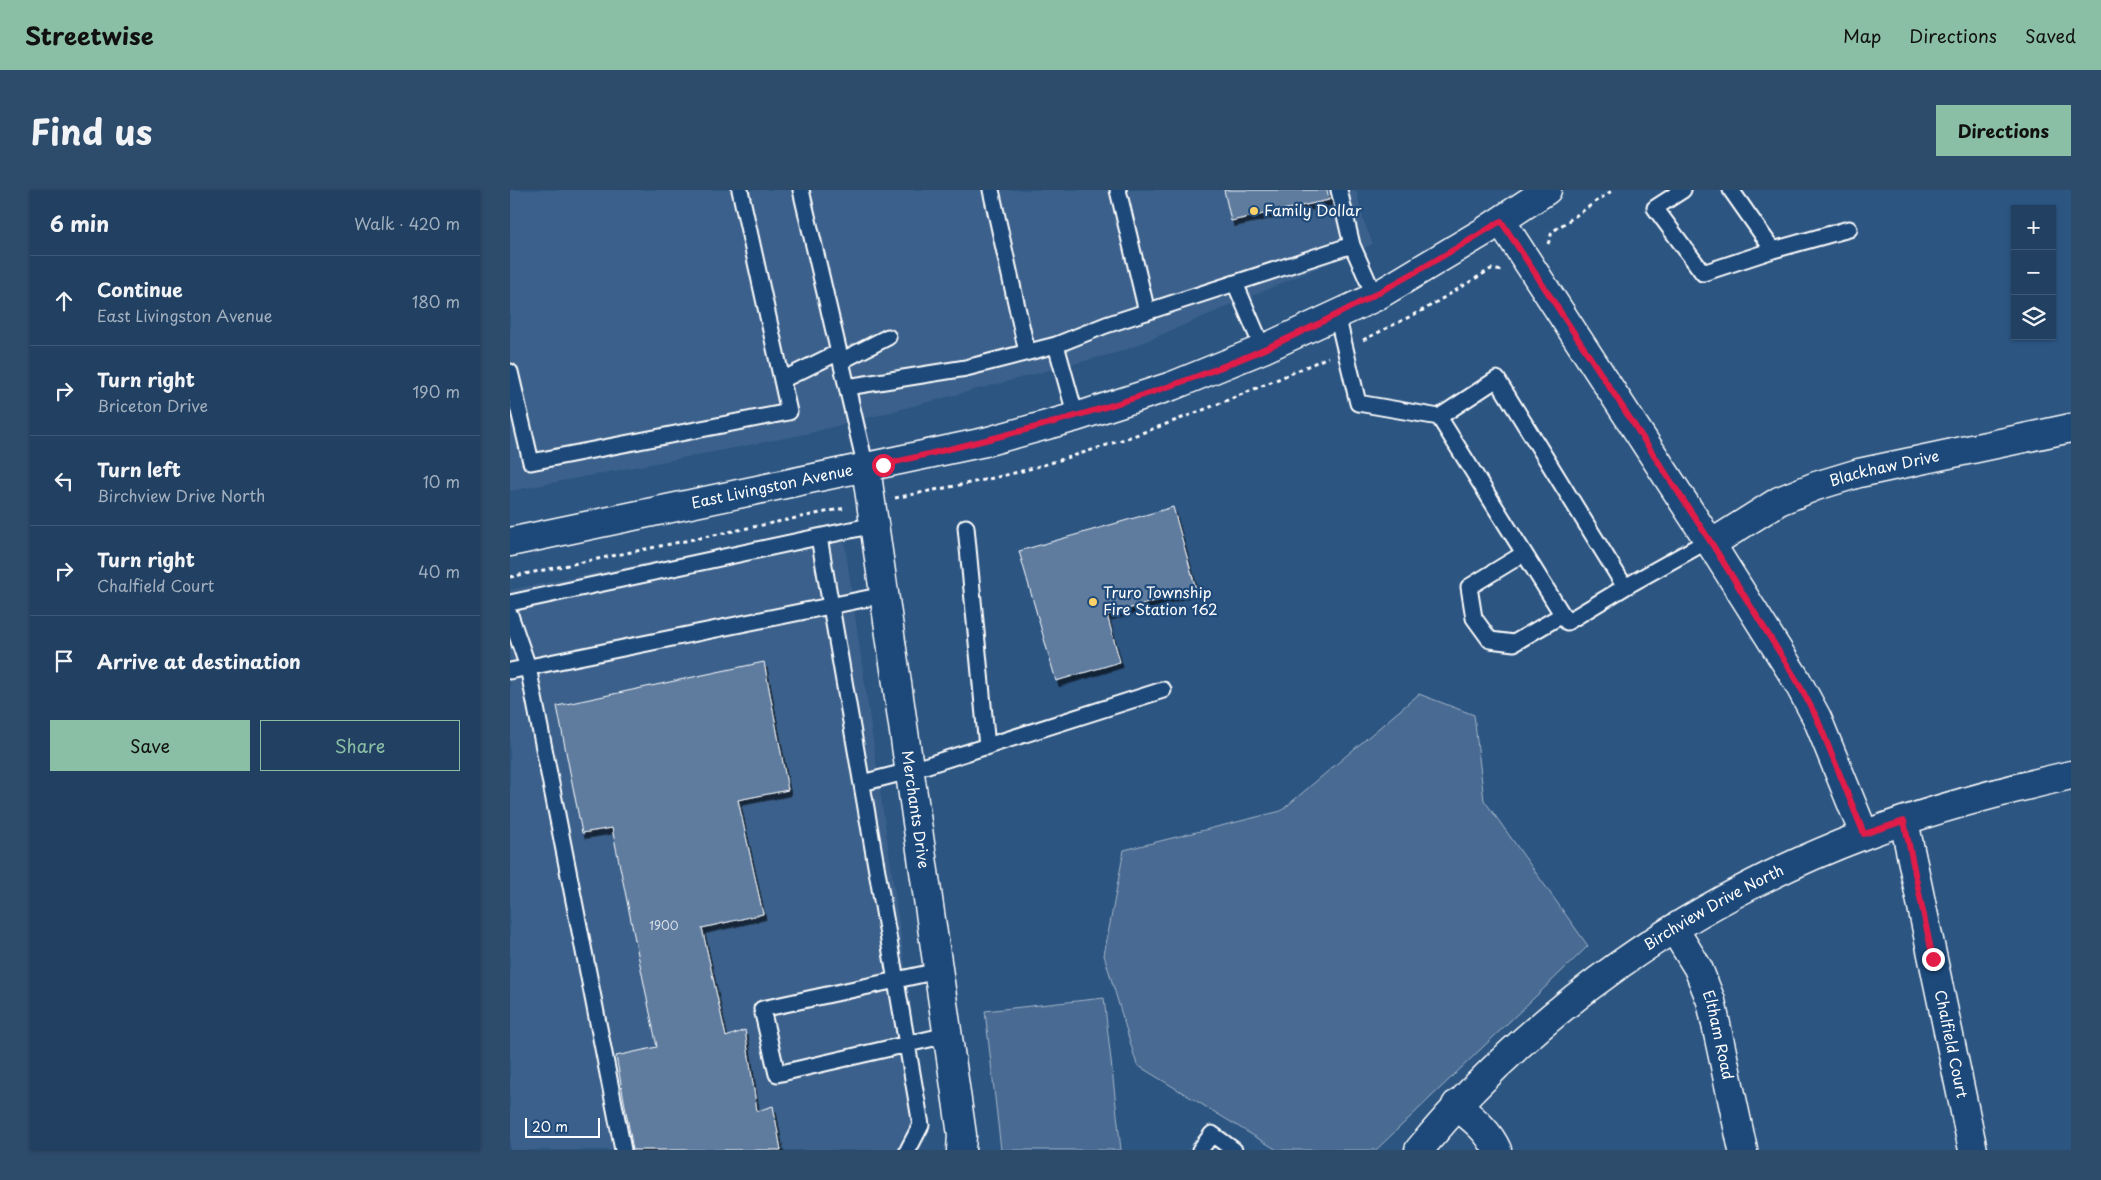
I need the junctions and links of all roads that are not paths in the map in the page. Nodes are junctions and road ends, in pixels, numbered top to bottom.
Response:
1 (740, 190) edge
2 (801, 190) edge
3 (991, 190) edge
4 (1118, 190) edge
5 (1339, 190) edge
6 (1547, 190) edge
7 (1683, 190) edge
8 (1731, 190) edge
9 (1501, 221) junction
10 (1849, 229) dead end
11 (1352, 245) junction
12 (1774, 250) junction
13 (1235, 283) junction
14 (1375, 297) junction
15 (1147, 312) junction
16 (1337, 315) junction
17 (888, 337) dead end
18 (1056, 345) junction
19 (1263, 349) junction
20 (1027, 352) junction
21 (840, 357) junction
22 (510, 372) edge
23 (782, 380) junction
24 (847, 387) junction
25 (1076, 417) junction
26 (1439, 417) junction
27 (2071, 428) edge
28 (866, 468) junction
29 (874, 526) junction
30 (966, 527) dead end
31 (819, 537) junction
32 (510, 542) edge
33 (1710, 542) junction
34 (1523, 554) junction
35 (1625, 587) junction
36 (884, 596) junction
37 (510, 603) edge
38 (830, 605) junction
39 (510, 615) edge
40 (1562, 615) junction
41 (528, 667) junction
42 (510, 671) edge
43 (1163, 690) dead end
44 (987, 747) junction
45 (909, 771) junction
46 (2071, 775) edge
47 (862, 783) junction
48 (1904, 821) junction
49 (1864, 834) junction
50 (1674, 929) junction
51 (938, 971) junction
52 (897, 980) junction
53 (947, 1035) junction
54 (907, 1044) junction
55 (1456, 1105) junction
56 (623, 1150) edge
57 (908, 1150) edge
58 (961, 1150) edge
59 (1200, 1150) edge
60 (1234, 1150) edge
61 (1419, 1150) edge
62 (1498, 1150) edge
63 (1743, 1150) edge
64 (1973, 1150) edge

1 - 23 lane
2 - 21 lane
3 - 20 lane
4 - 15 lane
5 - 11 lane
6 - 9 street, East Livingston Avenue
7 - 12 lane
8 - 12 lane
9 - 14 street, East Livingston Avenue
9 - 33 street
10 - 12 lane
11 - 13 lane
11 - 14 lane
13 - 15 lane
13 - 19 lane
14 - 16 street, East Livingston Avenue
15 - 18 lane
16 - 19 street, East Livingston Avenue
16 - 26 lane
17 - 21 lane
18 - 20 lane
18 - 25 lane
19 - 25 street, East Livingston Avenue
20 - 24 lane
21 - 23 lane
21 - 24 lane
22 - 23 lane
24 - 28 lane
25 - 28 street, East Livingston Avenue
26 - 34 lane
26 - 35 lane
27 - 33 street, Blackhaw Drive
28 - 29 street, Merchants Drive
28 - 32 street, East Livingston Avenue
29 - 31 lane
29 - 36 street, Merchants Drive
30 - 44 lane
31 - 37 lane
31 - 38 lane
33 - 35 lane
33 - 49 street
34 - 40 lane
34 - 40 lane
35 - 40 lane
36 - 38 lane
36 - 45 street, Merchants Drive
38 - 41 lane
38 - 47 lane
39 - 41 lane
41 - 42 lane
41 - 56 lane
43 - 44 lane
44 - 45 lane
45 - 47 lane
45 - 51 street, Merchants Drive
46 - 48 street, Birchview Drive North
47 - 52 lane
48 - 49 street, Birchview Drive North
48 - 64 street, Chalfield Court
49 - 50 street, Birchview Drive North
50 - 55 street, Birchview Drive North
50 - 63 street, Eltham Road
51 - 52 lane
51 - 53 street, Merchants Drive
52 - 54 lane
52 - 54 lane
53 - 54 lane
53 - 58 street, Merchants Drive
54 - 57 lane
55 - 61 street, Birchview Drive North
55 - 62 street
59 - 60 lane

